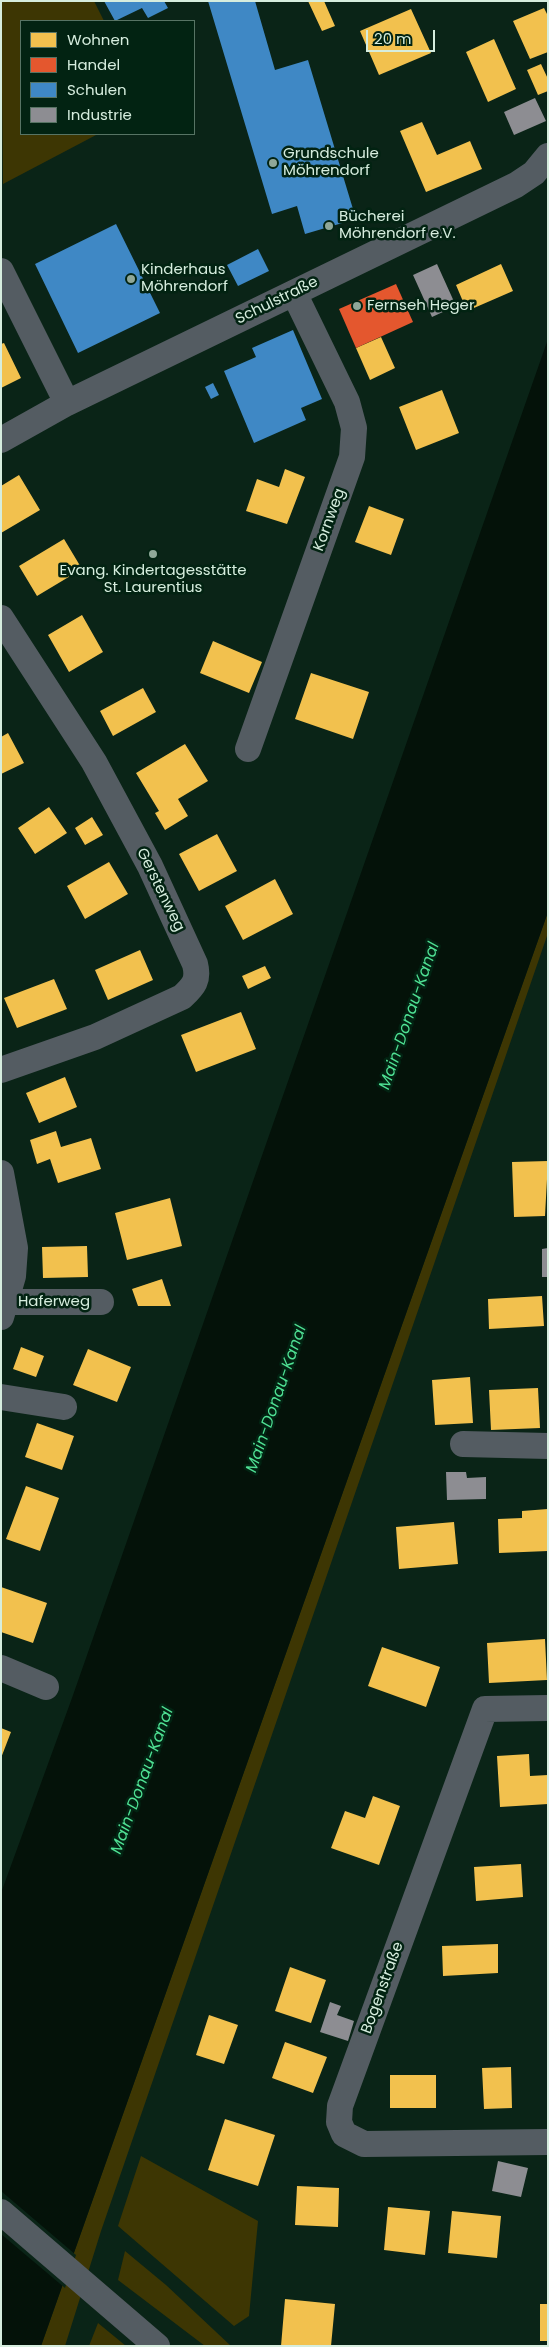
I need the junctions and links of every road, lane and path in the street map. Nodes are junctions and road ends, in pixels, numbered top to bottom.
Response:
1 (548, 156) edge
2 (1, 270) edge
3 (294, 293) junction
4 (66, 402) junction
5 (1, 440) edge
6 (1, 618) edge
7 (248, 749) dead end
8 (1, 1070) edge
9 (1, 1173) edge
10 (101, 1302) dead end
11 (4, 1310) edge
12 (1, 1397) edge
13 (64, 1407) dead end
14 (463, 1444) dead end
15 (548, 1446) edge
16 (1, 1668) edge
17 (46, 1687) dead end
18 (548, 1708) edge
19 (548, 2142) edge
20 (1, 2212) edge
21 (156, 2346) edge

1 - 3 street, Schulstraße
2 - 4 street
3 - 4 street, Schulstraße
3 - 7 street, Kornweg
4 - 5 street, Schulstraße
6 - 8 street, Gerstenweg
9 - 11 street, Haferweg
10 - 11 street, Haferweg
12 - 13 street
14 - 15 street
16 - 17 street
18 - 19 street, Bogenstraße
20 - 21 street

